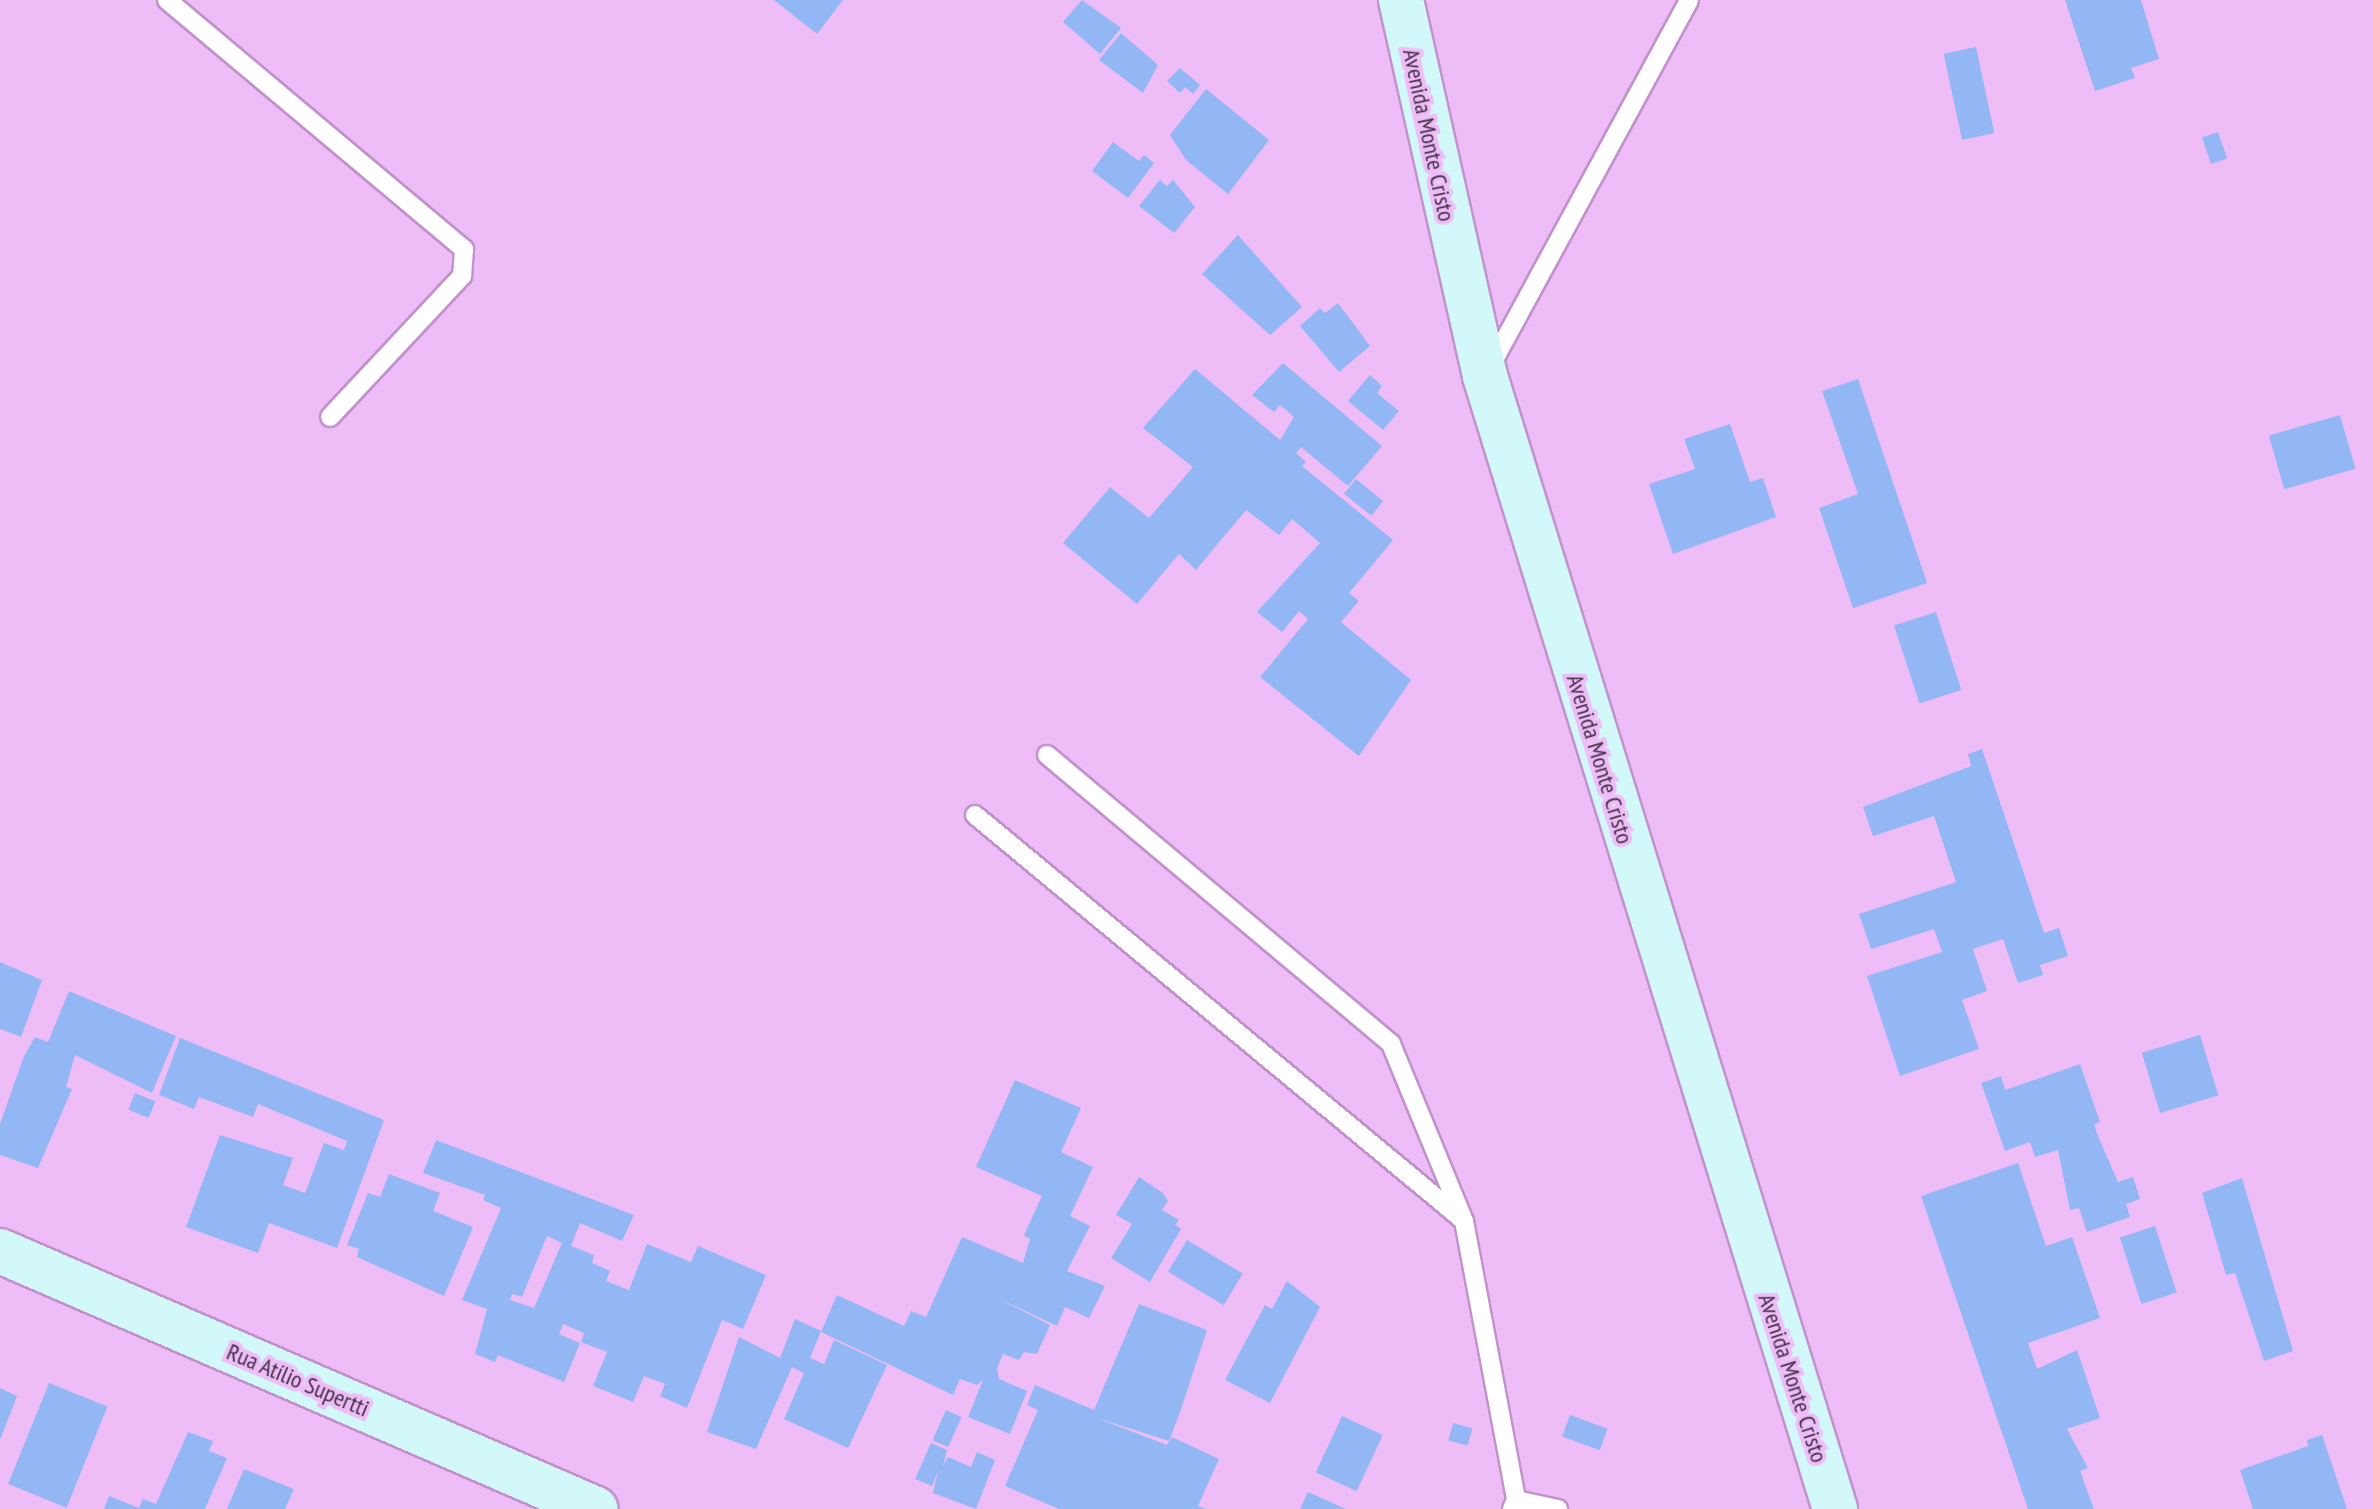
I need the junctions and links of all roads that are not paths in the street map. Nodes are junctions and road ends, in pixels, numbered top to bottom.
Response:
1 (167, 0) edge
2 (1401, 0) edge
3 (1689, 0) edge
4 (1485, 376) junction
5 (330, 417) dead end
6 (1047, 755) dead end
7 (975, 815) dead end
8 (1464, 1221) junction
9 (0, 1251) edge
10 (1514, 1505) edge
11 (596, 1509) edge
12 (1558, 1509) edge
13 (1835, 1509) edge

1 - 5 lane
2 - 4 main road, Avenida Monte Cristo
3 - 4 lane
4 - 13 main road, Avenida Monte Cristo
6 - 8 lane
7 - 8 lane
8 - 10 lane
9 - 11 main road, Rua Atílio Supertti
10 - 12 lane

